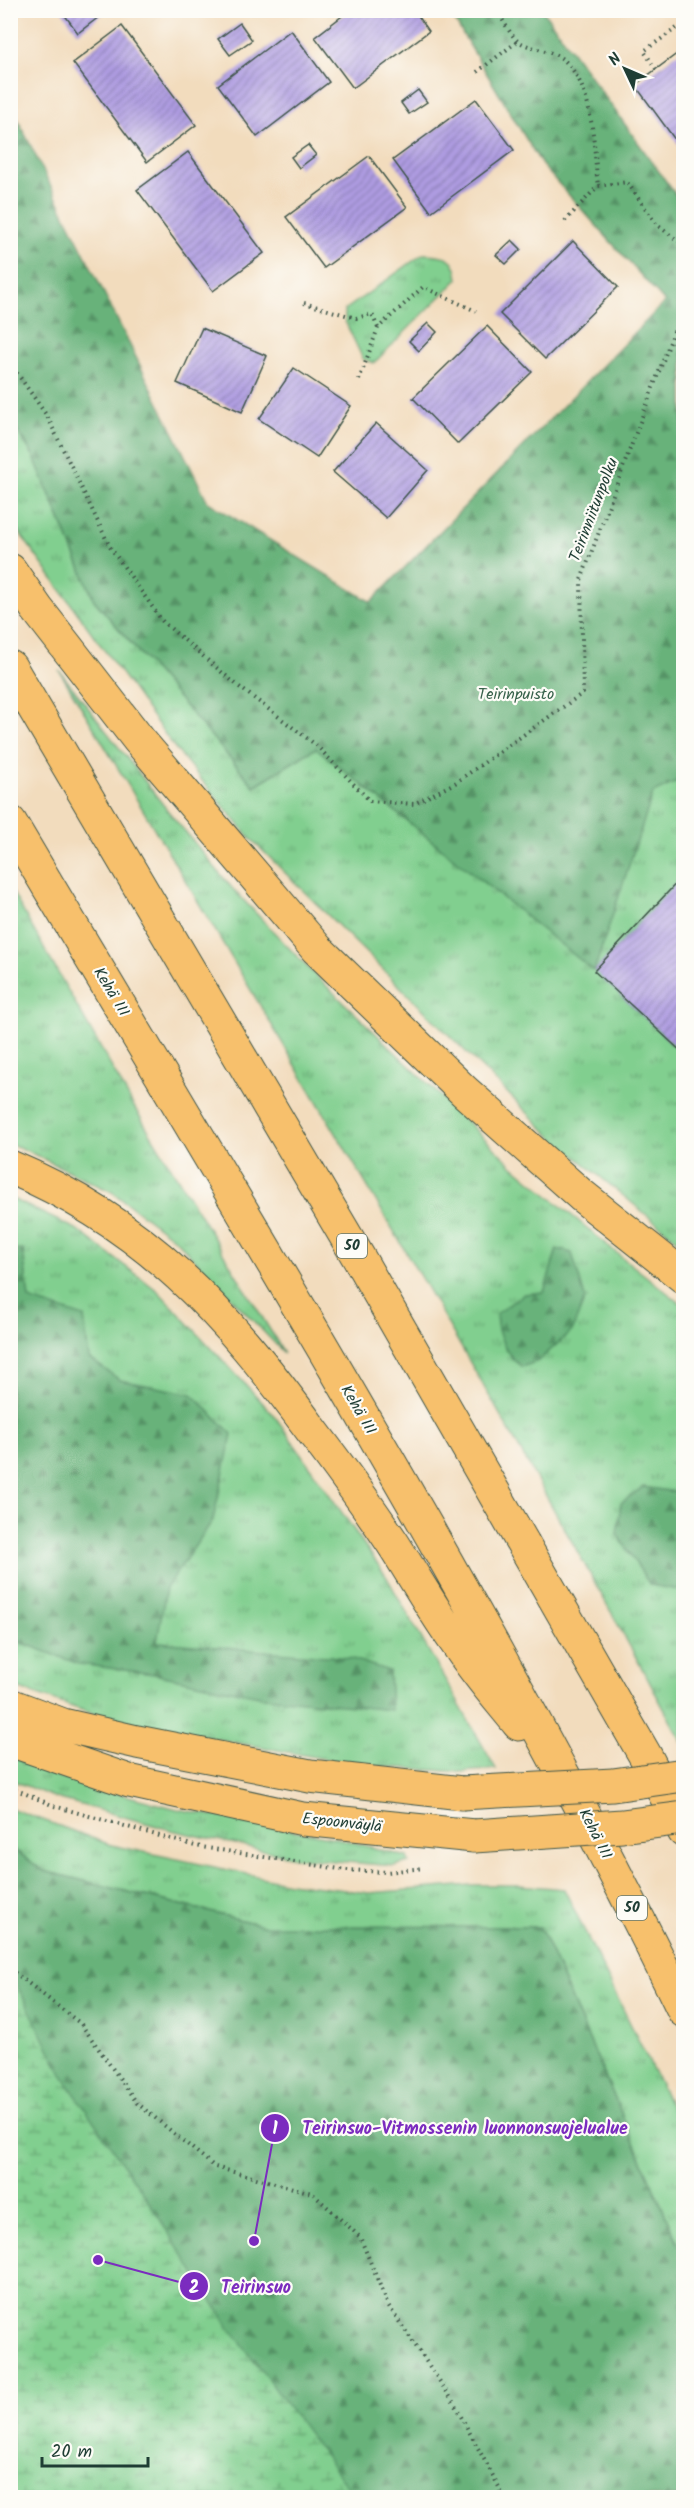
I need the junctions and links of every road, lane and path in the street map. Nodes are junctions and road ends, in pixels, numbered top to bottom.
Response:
1 (496, 10) edge
2 (684, 23) edge
3 (518, 41) junction
4 (656, 69) dead end
5 (477, 72) dead end
6 (598, 186) junction
7 (566, 221) dead end
8 (684, 245) edge
9 (304, 303) dead end
10 (684, 303) edge
11 (683, 310) edge
12 (476, 311) dead end
13 (378, 328) junction
14 (10, 363) edge
15 (359, 380) dead end
16 (10, 570) edge
17 (10, 667) edge
18 (10, 822) edge
19 (10, 1167) edge
20 (684, 1277) edge
21 (10, 1705) edge
22 (10, 1740) edge
23 (684, 1775) edge
24 (10, 1787) edge
25 (581, 1805) junction
26 (684, 1818) edge
27 (684, 1831) edge
28 (432, 1867) dead end
29 (10, 1969) edge
30 (684, 2011) edge
31 (502, 2498) edge

1 - 3 path
2 - 4 path
3 - 5 path
3 - 6 path
6 - 7 path
6 - 8 path
9 - 13 path
10 - 11 path
11 - 14 path, Teirinniitunpolku
12 - 13 path
13 - 15 path
16 - 20 main road
17 - 27 main road, 50
18 - 25 main road, Kehä III / 50
19 - 25 main road
21 - 23 main road, bridge
22 - 26 main road, Espoonväylä, bridge
24 - 28 path
25 - 30 main road, Kehä III / 50
29 - 31 path

